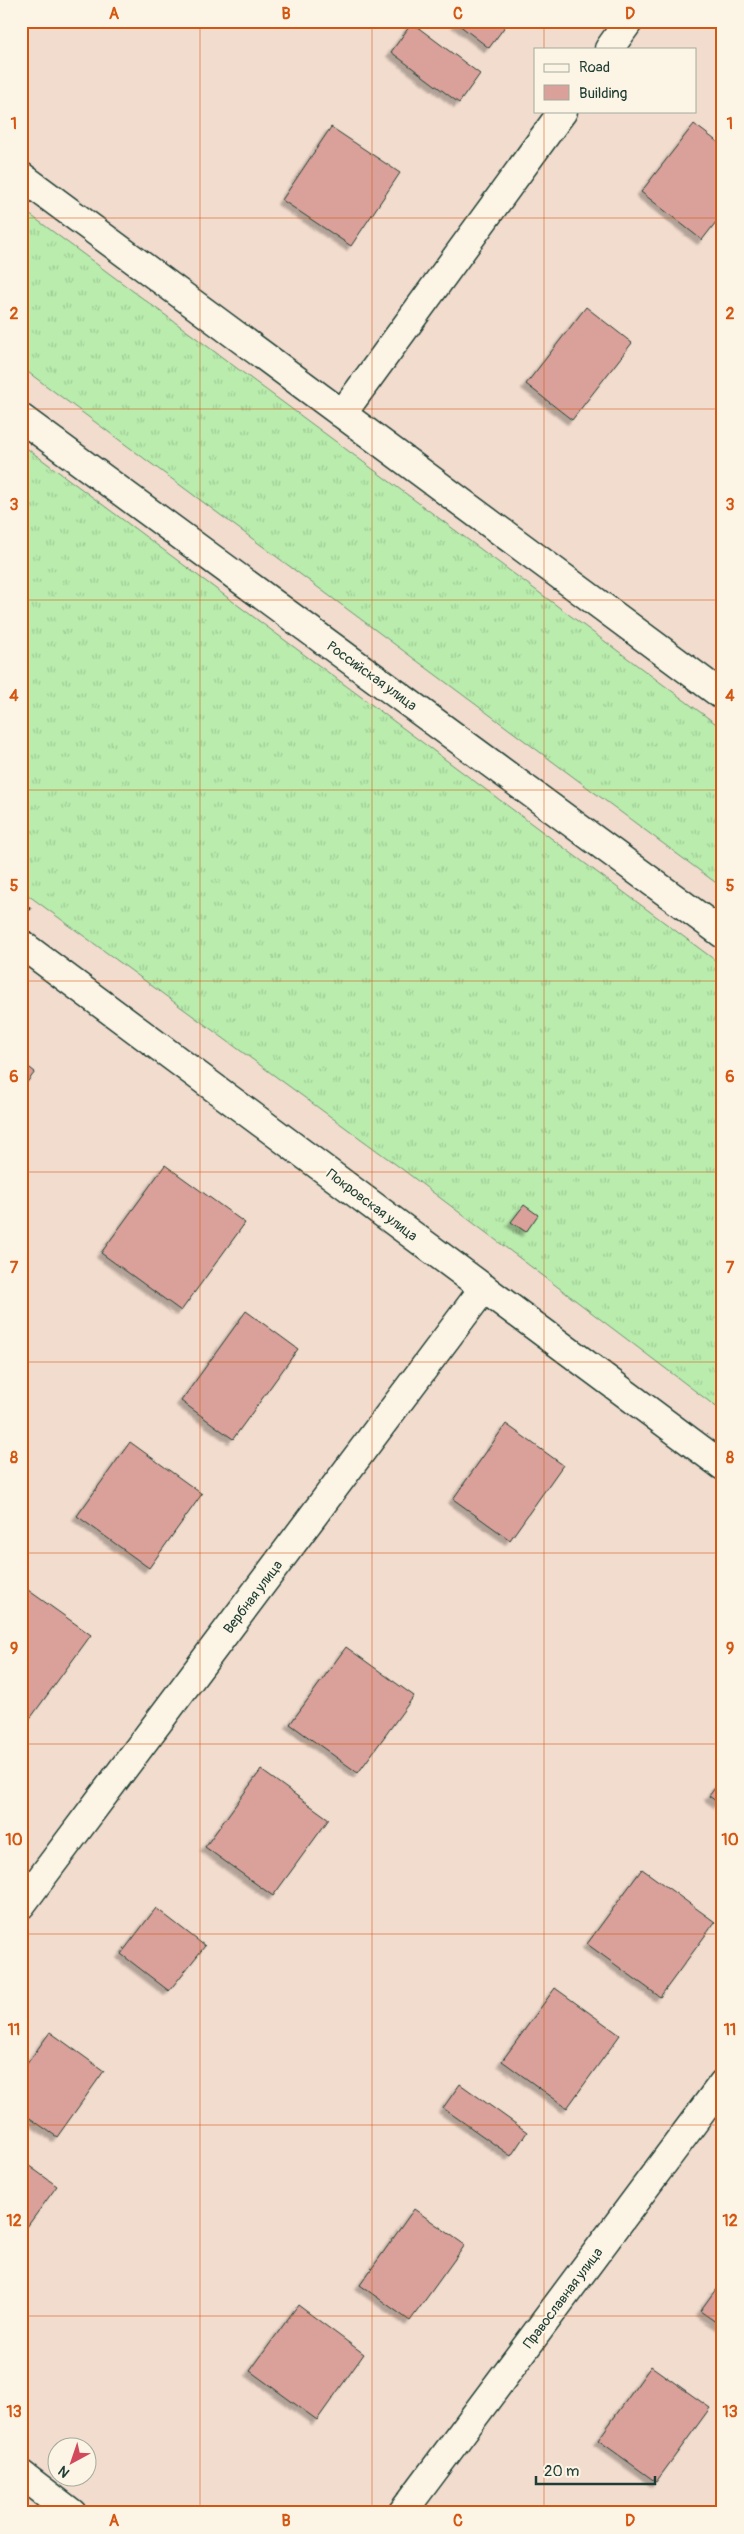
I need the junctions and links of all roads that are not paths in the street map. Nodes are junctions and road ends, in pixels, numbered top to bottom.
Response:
1 (629, 21) edge
2 (610, 48) edge
3 (562, 112) edge
4 (21, 176) edge
5 (342, 414) junction
6 (21, 418) edge
7 (723, 696) edge
8 (723, 934) edge
9 (21, 944) edge
10 (484, 1288) junction
11 (723, 1466) edge
12 (21, 1905) edge
13 (723, 2084) edge
14 (21, 2474) edge
15 (72, 2513) edge
16 (402, 2513) edge

1 - 2 street
3 - 5 street
4 - 5 street
5 - 7 street
6 - 8 street, Российская улица
9 - 10 street, Покровская улица
10 - 11 street, Покровская улица
10 - 12 street, Вербная улица
13 - 16 street, Православная улица
14 - 15 street

